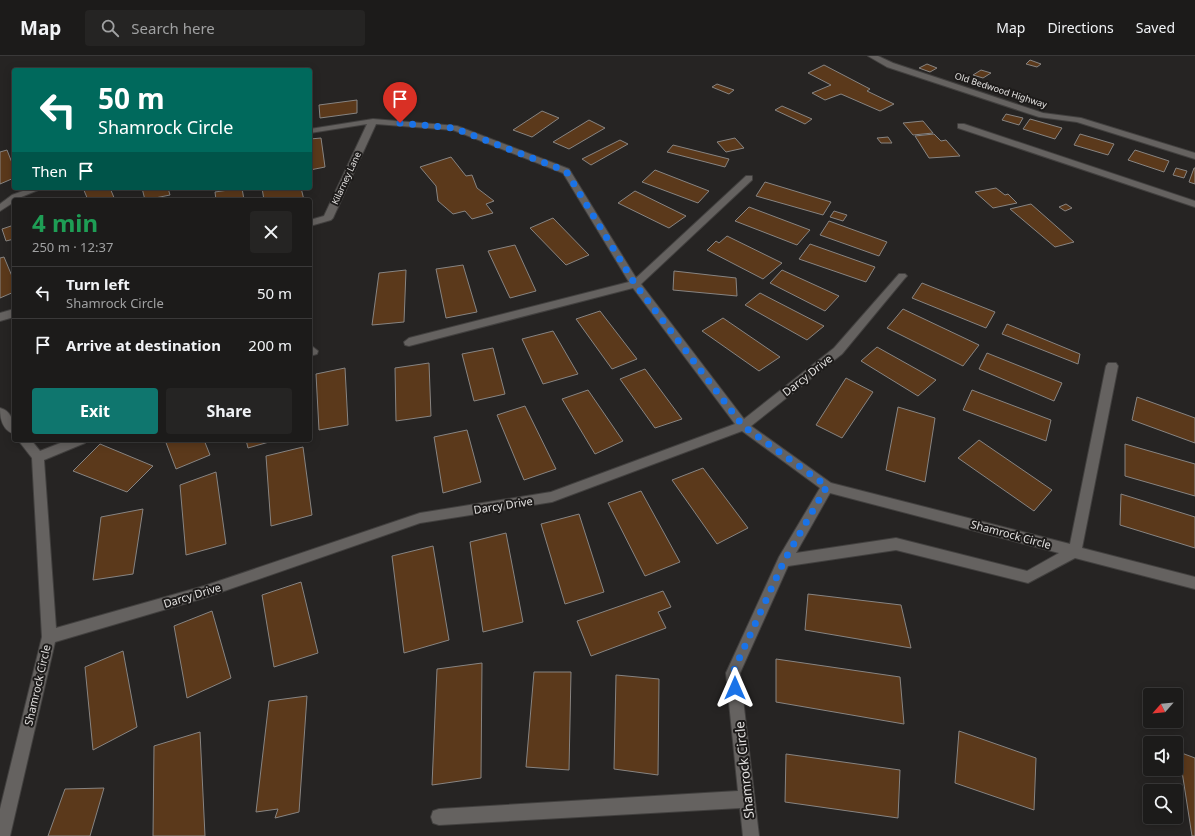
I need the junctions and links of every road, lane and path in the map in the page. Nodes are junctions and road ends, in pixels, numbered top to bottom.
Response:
1 (872, 56) edge
2 (373, 121) junction
3 (961, 126) dead end
4 (312, 131) edge
5 (1195, 156) edge
6 (749, 178) dead end
7 (33, 190) edge
8 (14, 198) edge
9 (12, 199) edge
10 (1195, 204) edge
11 (0, 208) edge
12 (312, 222) edge
13 (902, 276) dead end
14 (635, 284) junction
15 (12, 313) edge
16 (0, 317) edge
17 (409, 342) dead end
18 (1112, 366) dead end
19 (0, 412) edge
20 (12, 426) edge
21 (743, 426) junction
22 (26, 442) edge
23 (76, 442) edge
24 (38, 457) junction
25 (827, 486) junction
26 (1075, 551) junction
27 (784, 561) junction
28 (1195, 583) edge
29 (49, 636) junction
30 (747, 799) junction
31 (439, 817) dead end
32 (2, 836) edge
33 (751, 836) edge

1 - 5 street, Old Bedwood Highway
2 - 4 street, Shamrock Circle
2 - 12 street, Kilarney Lane
2 - 14 street, Shamrock Circle
3 - 10 street
6 - 14 street
7 - 8 street
9 - 11 street
13 - 21 street, Darcy Drive
14 - 17 street
14 - 21 street, Shamrock Circle
15 - 16 street
18 - 26 street
19 - 20 street
21 - 25 street, Shamrock Circle
21 - 29 street, Darcy Drive
22 - 24 street
23 - 24 street
24 - 29 street, Shamrock Circle
25 - 26 street, Shamrock Circle
25 - 27 street, Shamrock Circle
26 - 27 street
26 - 28 street, Shamrock Circle
27 - 30 street, Shamrock Circle
29 - 32 street, Shamrock Circle
30 - 31 street
30 - 33 street, Shamrock Circle

